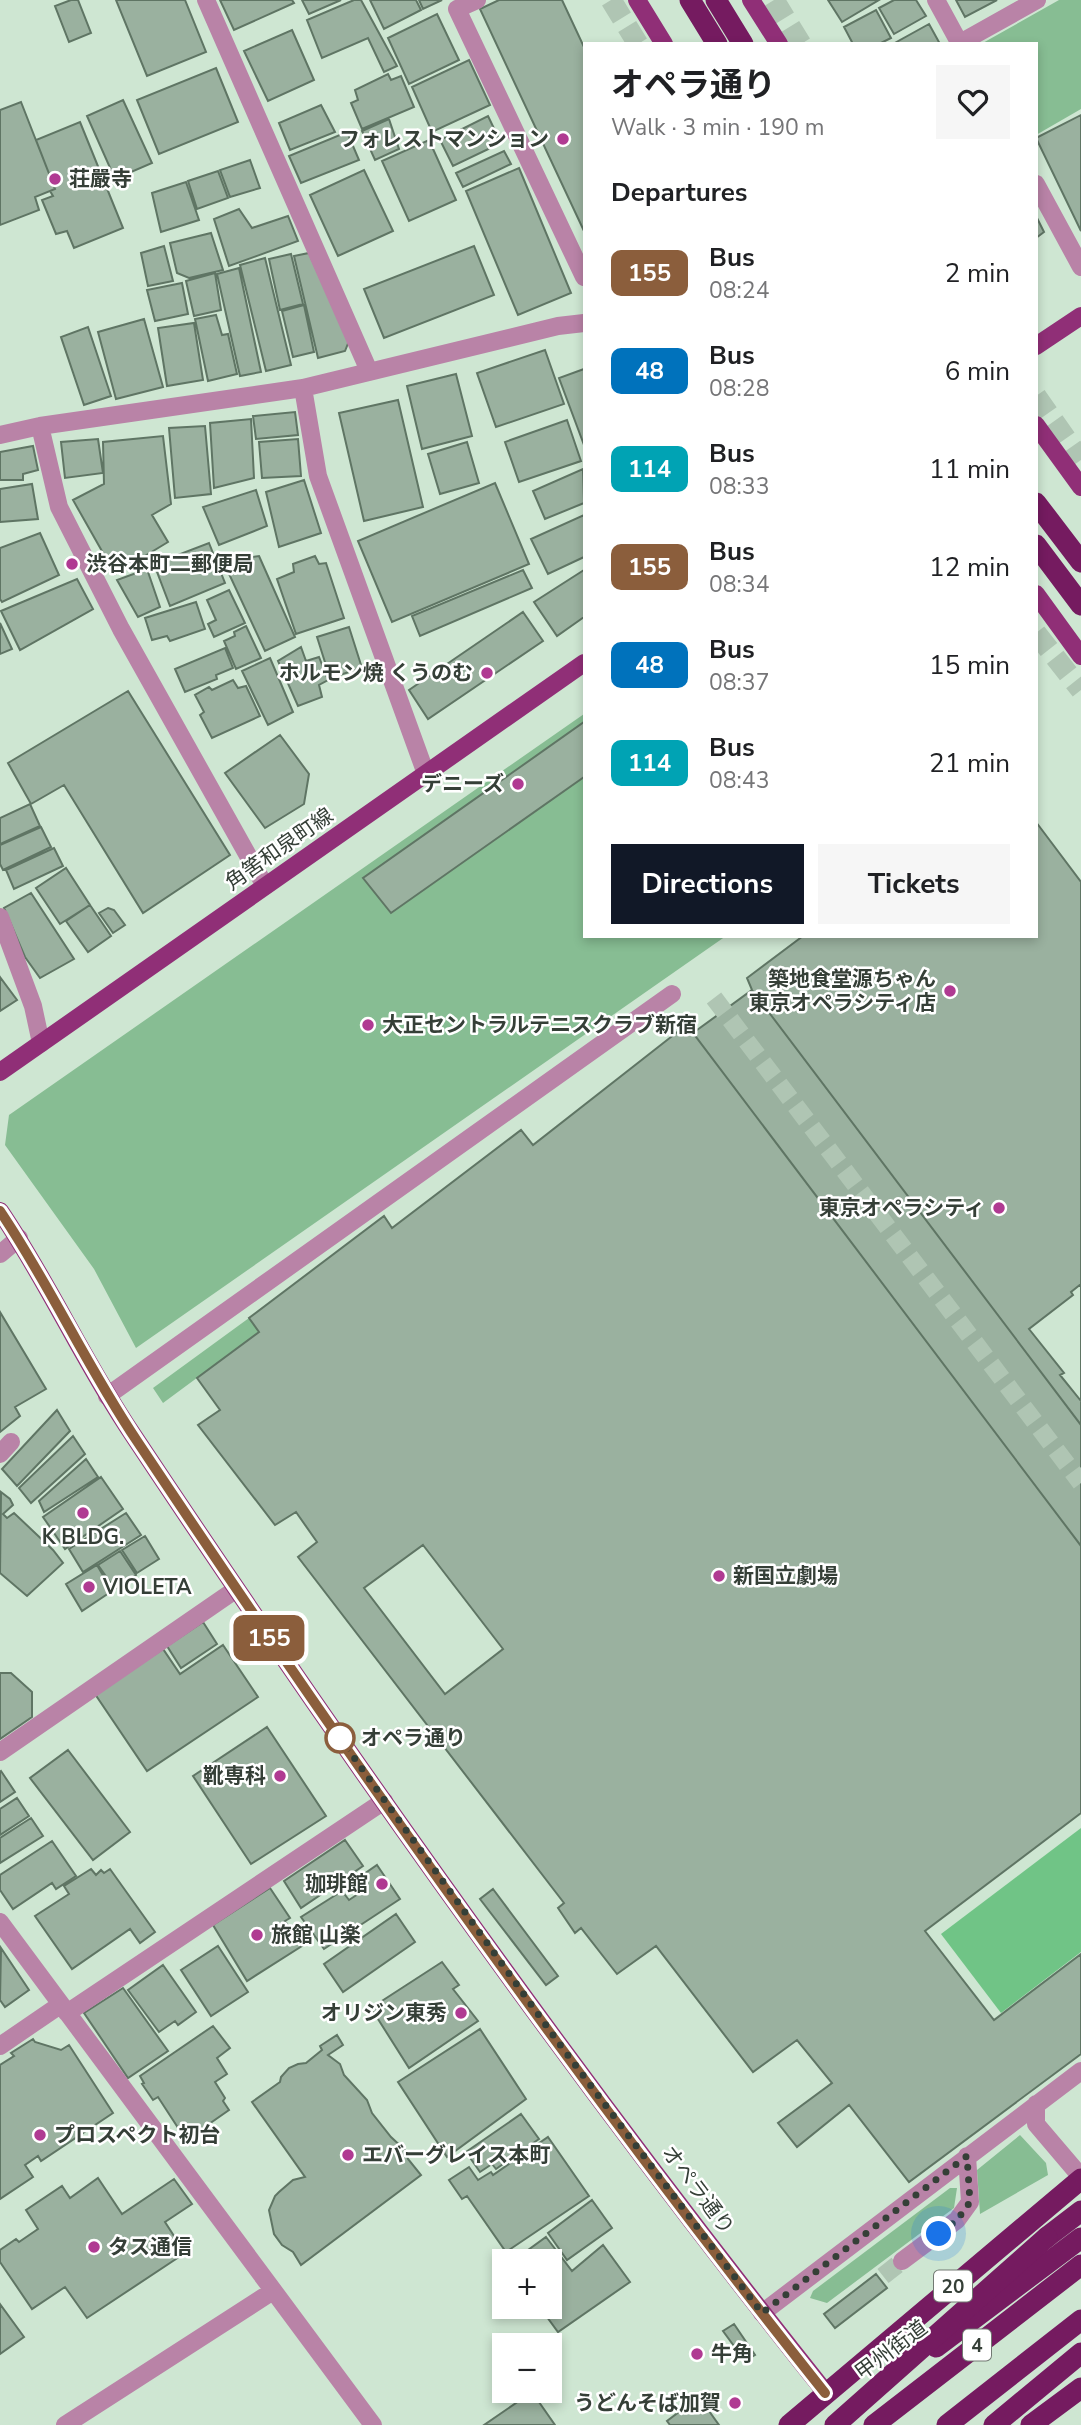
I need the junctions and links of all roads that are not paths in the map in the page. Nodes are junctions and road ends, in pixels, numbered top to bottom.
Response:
1 (206, 0) edge
2 (477, 0) edge
3 (637, 0) edge
4 (690, 0) edge
5 (716, 0) edge
6 (751, 0) edge
7 (936, 0) edge
8 (1037, 0) edge
9 (663, 42) edge
10 (717, 42) edge
11 (742, 42) edge
12 (778, 42) edge
13 (959, 42) edge
14 (962, 42) edge
15 (1038, 188) edge
16 (1081, 267) edge
17 (583, 275) edge
18 (1081, 316) edge
19 (583, 323) edge
20 (1038, 345) edge
21 (369, 371) junction
22 (303, 388) junction
23 (40, 426) junction
24 (1038, 428) edge
25 (0, 435) edge
26 (1081, 487) edge
27 (1038, 506) edge
28 (1038, 548) edge
29 (1081, 562) edge
30 (1038, 597) edge
31 (1081, 606) edge
32 (1081, 656) edge
33 (583, 664) edge
34 (426, 774) junction
35 (265, 886) junction
36 (0, 917) edge
37 (672, 993) dead end
38 (41, 1043) junction
39 (0, 1072) edge
40 (0, 1211) edge
41 (19, 1238) junction
42 (0, 1254) edge
43 (107, 1396) junction
44 (235, 1590) junction
45 (0, 1752) edge
46 (384, 1801) junction
47 (0, 1922) edge
48 (63, 2009) junction
49 (0, 2046) edge
50 (1081, 2071) edge
51 (1036, 2104) junction
52 (967, 2156) junction
53 (1081, 2178) edge
54 (1081, 2211) edge
55 (1081, 2238) edge
56 (902, 2261) tunnel mouth
57 (1081, 2264) edge
58 (272, 2291) junction
59 (762, 2313) junction
60 (1081, 2320) edge
61 (1081, 2353) edge
62 (1081, 2371) edge
63 (1081, 2388) edge
64 (825, 2393) junction
65 (65, 2425) edge
66 (373, 2425) edge
67 (789, 2425) edge
68 (833, 2425) edge
69 (874, 2425) edge
70 (947, 2425) edge
71 (994, 2425) edge
72 (1004, 2425) edge
73 (1031, 2425) edge

1 - 21 street
2 - 17 street
3 - 9 main road
4 - 10 highway
5 - 11 highway
6 - 12 main road
7 - 13 street
8 - 14 street
15 - 16 street
18 - 20 main road
19 - 21 street
21 - 22 street
22 - 23 street
22 - 34 street
23 - 25 street
23 - 35 street
24 - 26 main road
27 - 29 highway
28 - 31 highway
30 - 32 main road
33 - 34 main road, 角筈和泉町線
34 - 35 main road, 角筈和泉町線
35 - 38 main road, 角筈和泉町線
36 - 38 street
37 - 43 street
38 - 39 main road, 角筈和泉町線
40 - 41 main road, オペラ通り
41 - 42 street
41 - 43 main road, オペラ通り
43 - 44 main road, オペラ通り
44 - 45 street
44 - 46 main road, オペラ通り
46 - 48 street
46 - 59 main road, オペラ通り
47 - 48 street
48 - 49 street
48 - 58 street
50 - 51 street
51 - 52 street
51 - 53 street
52 - 56 street
52 - 59 street
53 - 64 highway, 20
54 - 68 highway, bridge
55 - 68 highway, 甲州街道 / 20
57 - 69 highway, 4
58 - 65 street
58 - 66 street
59 - 64 main road, オペラ通り
60 - 70 highway, 4
61 - 71 highway
62 - 72 highway
63 - 73 highway
64 - 67 highway, 20

